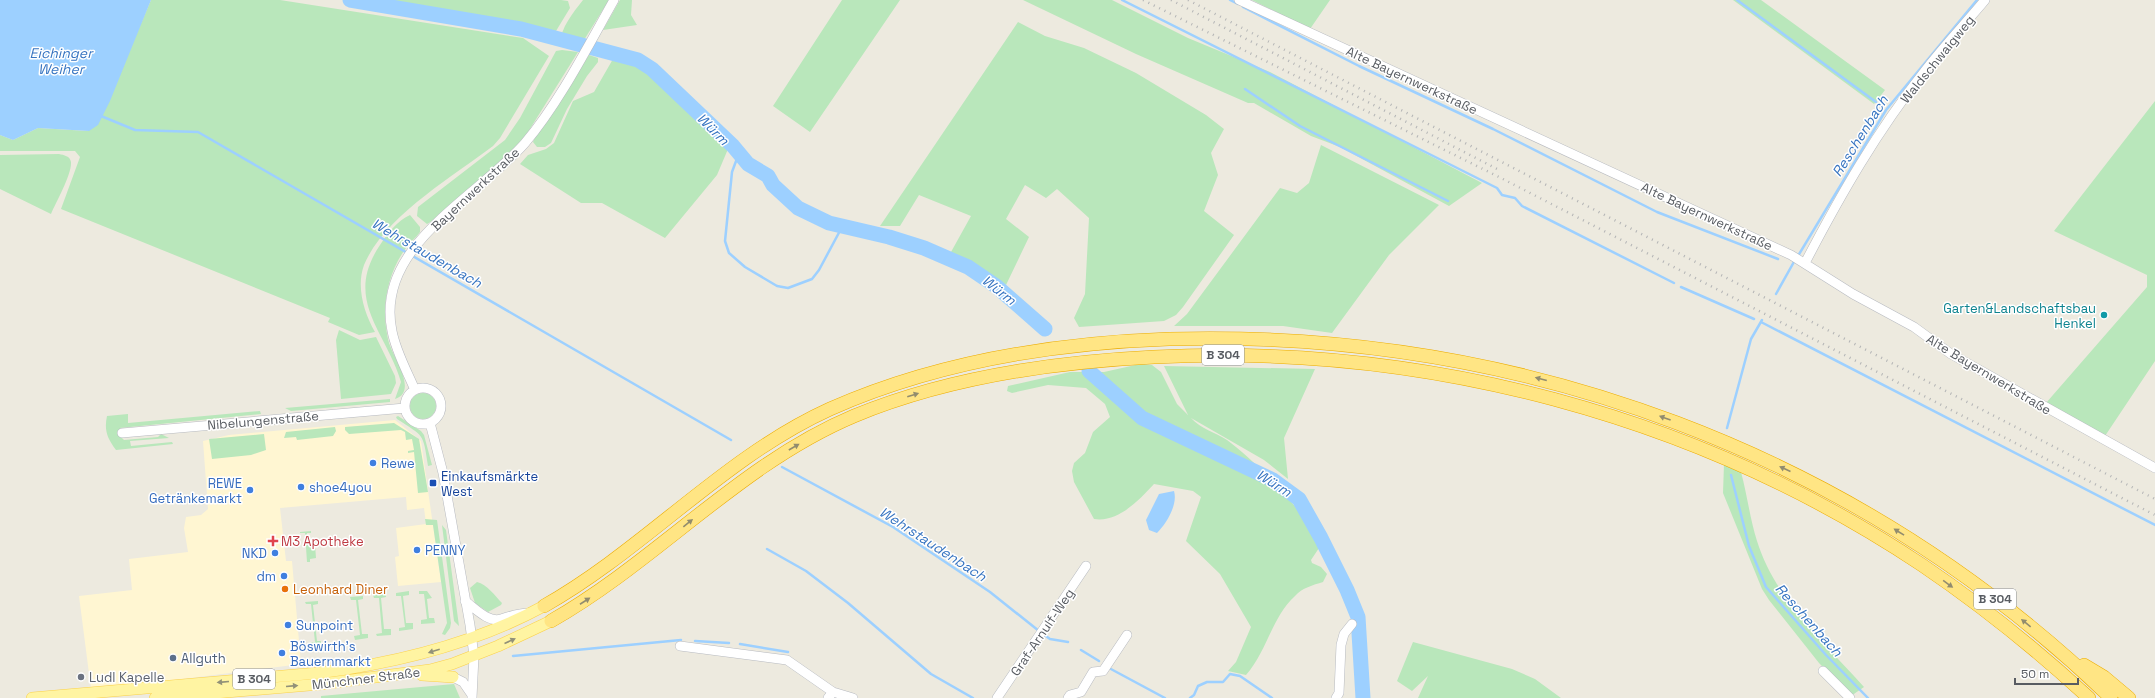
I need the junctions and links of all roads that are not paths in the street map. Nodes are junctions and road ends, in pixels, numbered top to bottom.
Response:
1 (614, 0) edge
2 (1239, 0) edge
3 (1985, 0) edge
4 (1802, 261) junction
5 (415, 390) junction
6 (405, 408) junction
7 (430, 423) junction
8 (122, 433) dead end
9 (2155, 468) edge
10 (1086, 566) dead end
11 (465, 601) junction
12 (544, 606) joint
13 (530, 613) junction
14 (552, 621) joint
15 (1352, 624) dead end
16 (1127, 634) dead end
17 (472, 639) junction
18 (680, 646) dead end
19 (2057, 648) junction
20 (474, 656) junction
21 (2046, 660) junction
22 (1823, 671) dead end
23 (404, 674) junction
24 (453, 678) joint
25 (308, 680) junction
26 (135, 694) edge
27 (831, 695) edge
28 (472, 696) edge
29 (32, 698) edge
30 (156, 698) edge
31 (853, 698) edge
32 (997, 698) edge
33 (1068, 698) edge
34 (1336, 698) edge
35 (1850, 698) edge
36 (2075, 698) edge
37 (2089, 698) edge
38 (2111, 698) edge
39 (2129, 698) edge

1 - 5 street, Bayernwerkstraße
2 - 4 street, Alte Bayernwerkstraße
3 - 4 street, Waldschwaigweg
4 - 9 street, Alte Bayernwerkstraße
5 - 6 street
5 - 7 street
6 - 7 street
6 - 8 street, Nibelungenstraße
7 - 11 street
10 - 32 street, Graf-Arnulf-Weg
11 - 13 street
11 - 17 street
12 - 13 main road, B 304
19 -> 12 highway, B 304
13 - 17 main road, B 304
20 -> 14 main road, B 304
14 -> 21 highway, B 304
15 - 34 street
16 - 33 street
17 - 20 street
17 -> 25 main road, Münchner Straße / B 304
18 - 27 street
19 - 38 highway, B 304
19 - 39 highway
20 - 23 main road, Münchner Straße / B 304
20 - 28 street
21 - 36 highway
21 - 37 highway, B 304
22 - 35 street
23 - 24 main road
23 - 25 main road, Münchner Straße / B 304
24 - 28 street
25 -> 26 main road, Münchner Straße / B 304
30 -> 25 main road, Münchner Straße / B 304
26 - 29 main road, Münchner Straße / B 304
27 - 31 street

